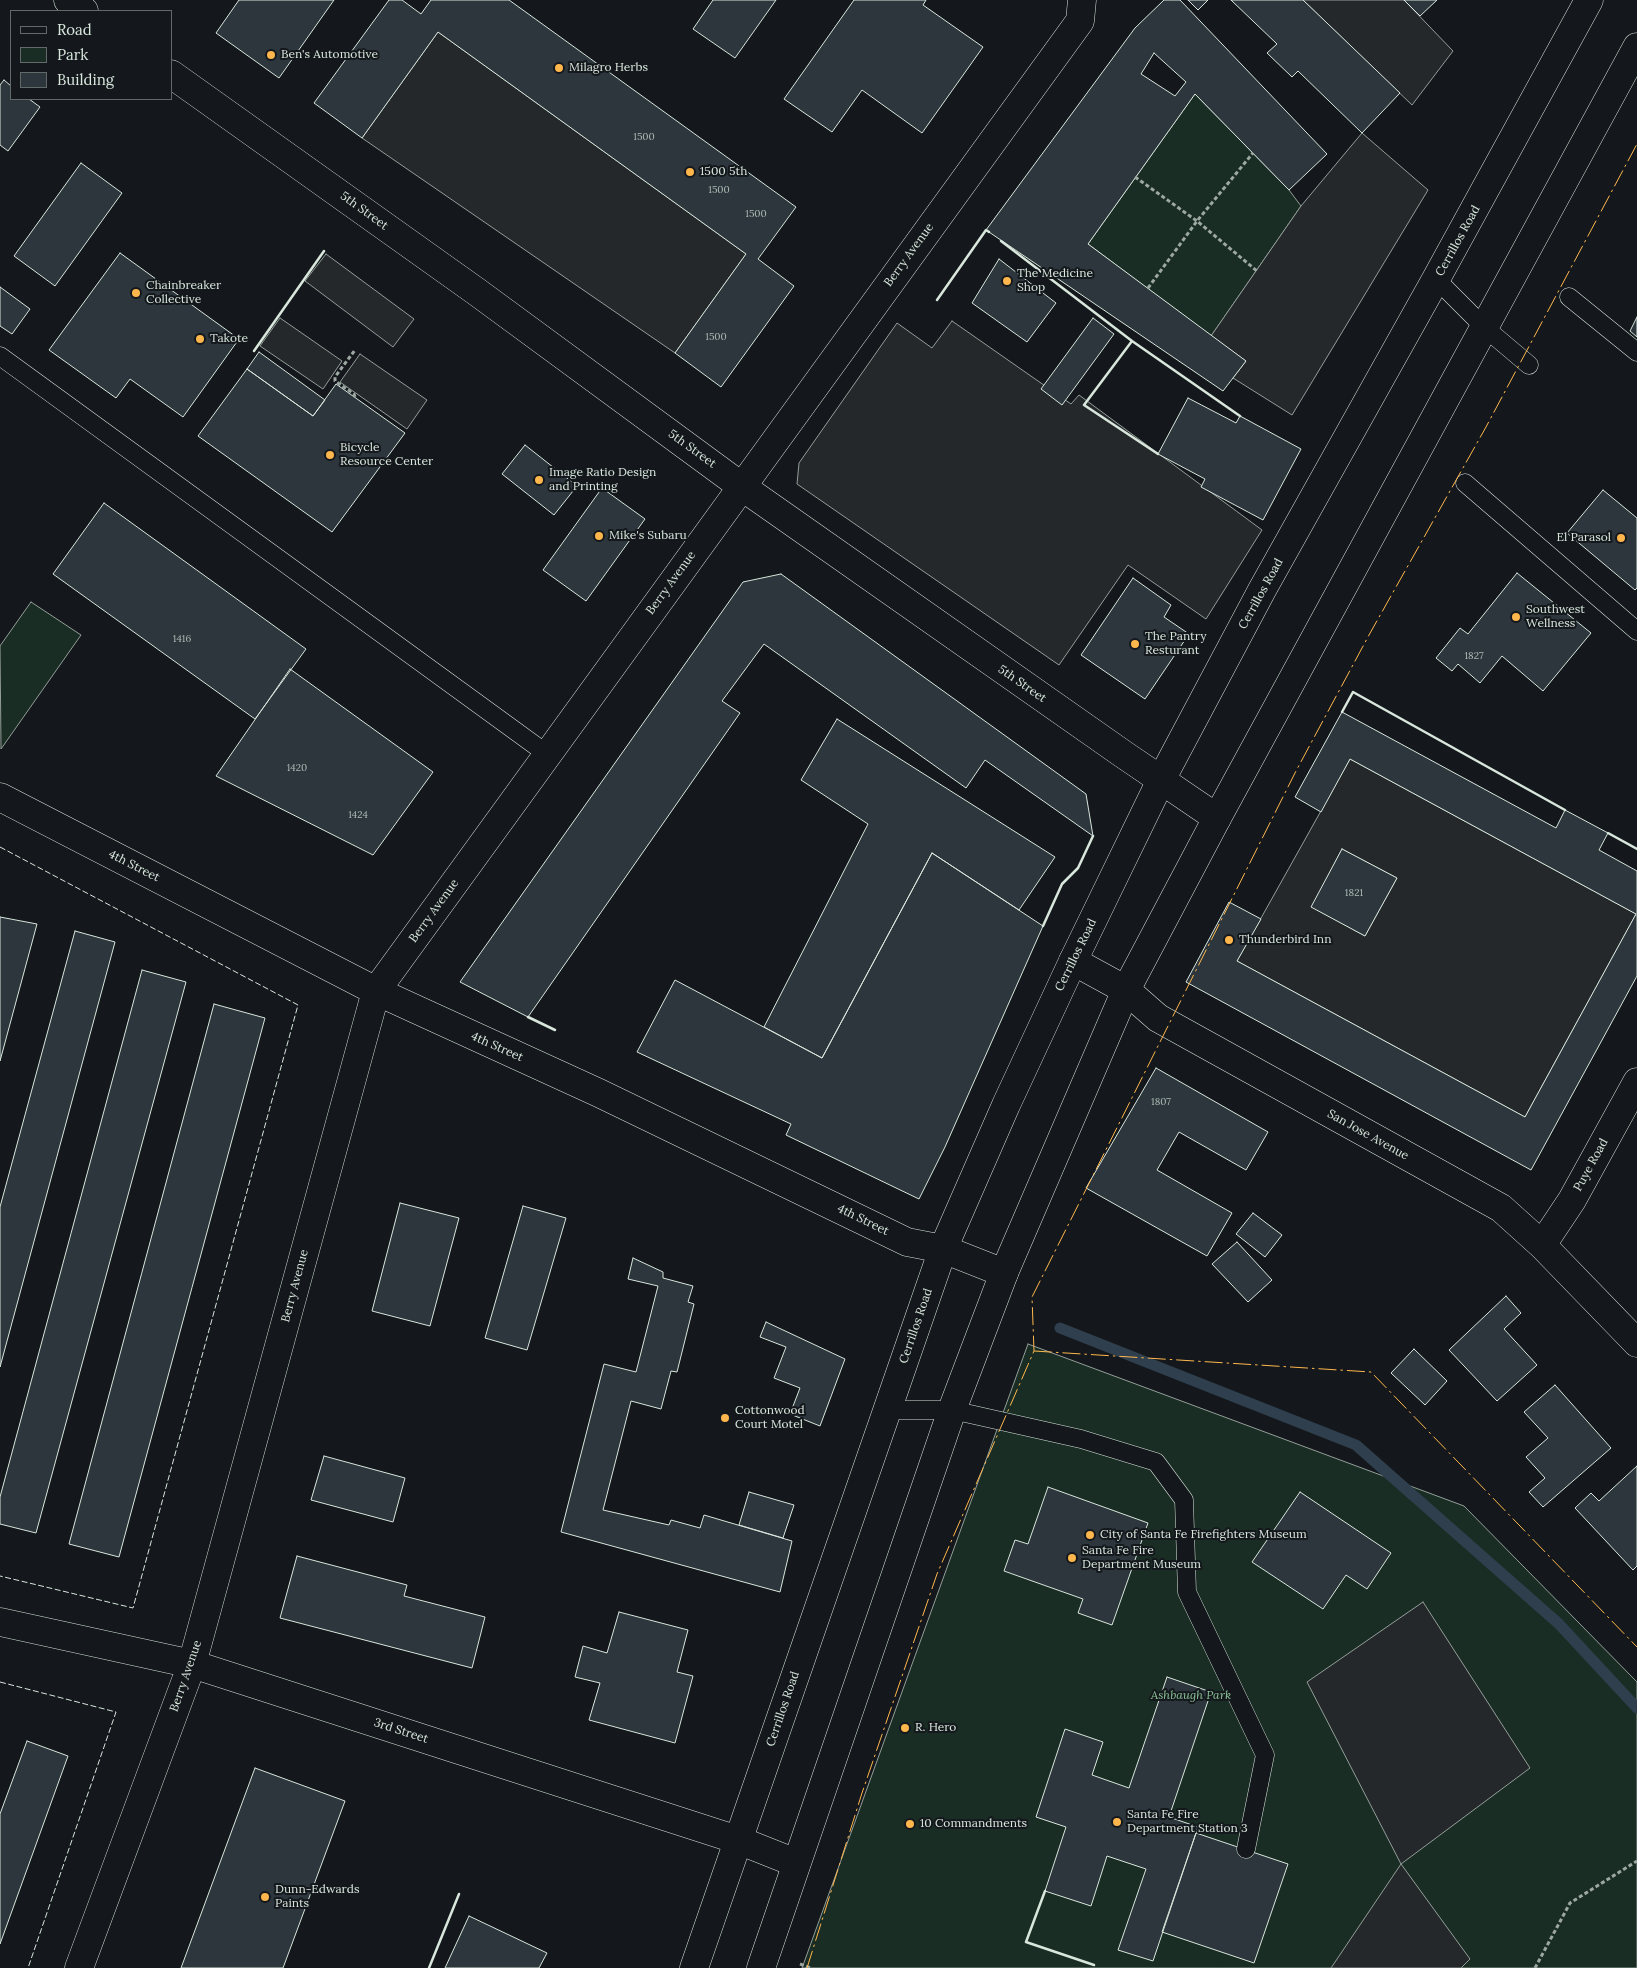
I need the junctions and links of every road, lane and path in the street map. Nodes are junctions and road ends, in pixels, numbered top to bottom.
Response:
1 (68, 0) edge
2 (1082, 0) edge
3 (1589, 0) edge
4 (83, 10) edge
5 (1637, 47) edge
6 (172, 75) edge
7 (1253, 154) dead end
8 (1135, 177) dead end
9 (1197, 221) junction
10 (1257, 271) dead end
11 (1436, 279) junction
12 (1148, 288) dead end
13 (1569, 297) dead end
14 (1484, 327) junction
15 (355, 350) dead end
16 (1637, 352) edge
17 (0, 356) edge
18 (1529, 365) dead end
19 (355, 398) dead end
20 (1465, 483) dead end
21 (742, 486) junction
22 (1637, 631) edge
23 (547, 754) junction
24 (1161, 780) junction
25 (0, 797) edge
26 (1217, 818) junction
27 (1072, 961) junction
28 (1126, 990) junction
29 (376, 991) junction
30 (1637, 1082) edge
31 (1542, 1245) junction
32 (943, 1249) junction
33 (1004, 1273) junction
34 (1637, 1343) edge
35 (886, 1410) junction
36 (952, 1410) junction
37 (0, 1622) edge
38 (192, 1664) junction
39 (738, 1840) junction
40 (1246, 1849) dead end
41 (1637, 1861) edge
42 (796, 1863) junction
43 (800, 1964) dead end
44 (79, 1968) edge
45 (694, 1968) edge
46 (760, 1968) edge
47 (811, 1968) edge
48 (1535, 1968) edge

1 - 4 street
2 - 21 street, Berry Avenue
3 - 11 street, Cerrillos Road
5 - 14 street
6 - 21 street, 5th Street
7 - 9 path
8 - 9 path
9 - 10 path
9 - 12 path
11 - 14 lane
11 - 24 street, Cerrillos Road
13 - 16 lane
14 - 18 lane
14 - 26 street
15 - 19 path
17 - 23 lane
20 - 22 lane
21 - 23 street, Berry Avenue
21 - 24 street, 5th Street
23 - 29 street, Berry Avenue
24 - 26 street, 5th Street
24 - 27 street, Cerrillos Road
25 - 29 street, 4th Street
26 - 28 street
27 - 28 street, San Jose Avenue
27 - 32 street, Cerrillos Road
28 - 31 street, San Jose Avenue
28 - 33 street
29 - 32 street, 4th Street
29 - 38 street, Berry Avenue
30 - 31 street, Puye Road
31 - 34 street, San Jose Avenue
32 - 33 street, 4th Street
32 - 35 street, Cerrillos Road
33 - 36 street
35 - 36 lane
35 - 39 street, Cerrillos Road
36 - 40 lane
36 - 42 street
37 - 38 street, 3rd Street
38 - 39 street, 3rd Street
38 - 44 street, Berry Avenue
39 - 42 street, 3rd Street
39 - 45 street, Cerrillos Road
41 - 48 path
42 - 46 street
43 - 47 path

